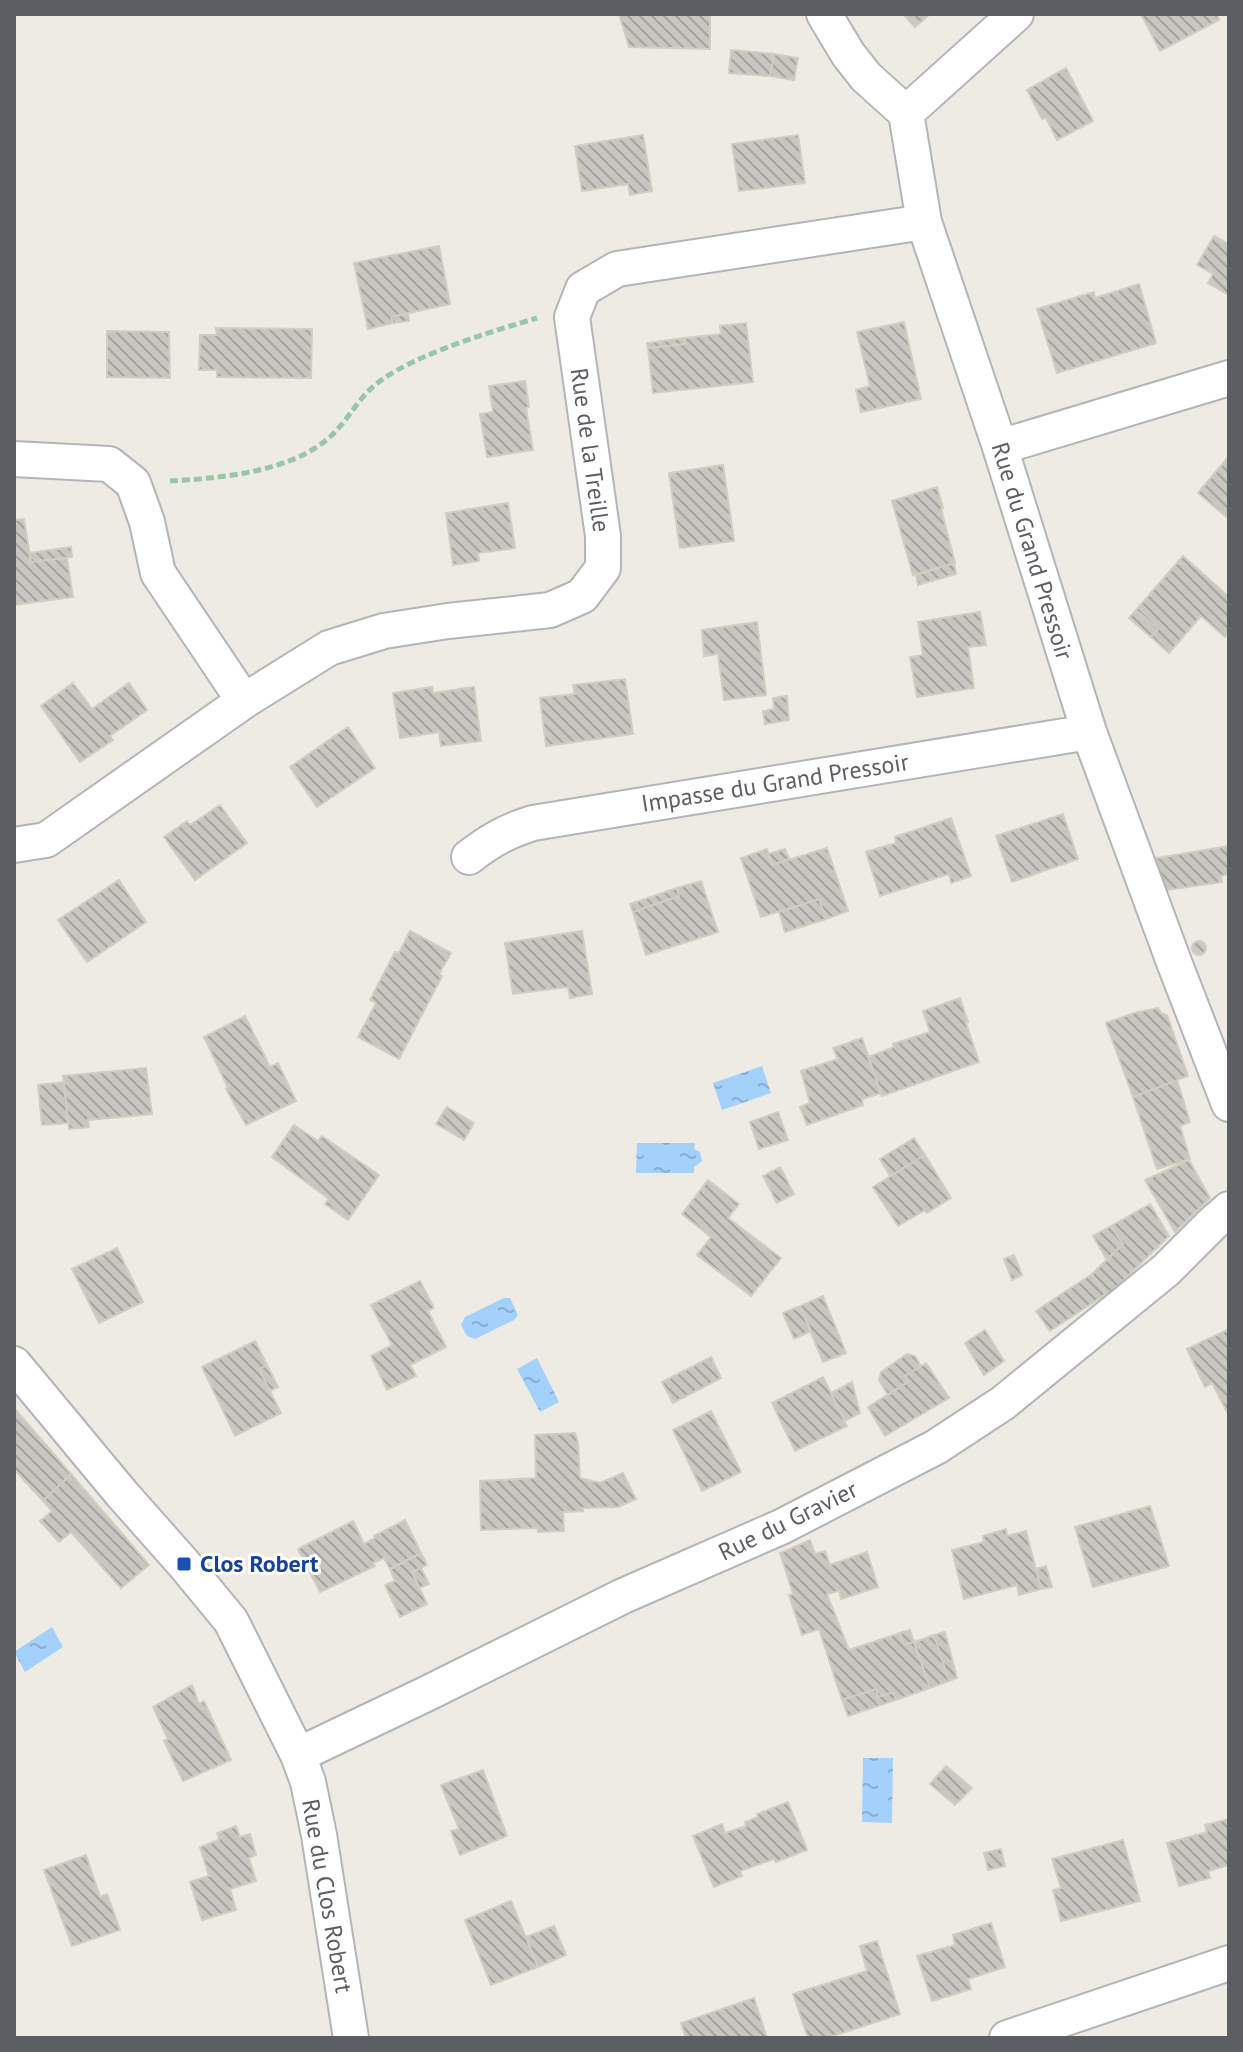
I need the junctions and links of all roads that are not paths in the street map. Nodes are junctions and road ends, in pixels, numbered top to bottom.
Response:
1 (824, 14) edge
2 (1016, 14) edge
3 (906, 113) junction
4 (924, 222) junction
5 (1229, 378) edge
6 (1000, 447) junction
7 (14, 459) edge
8 (244, 701) junction
9 (1089, 732) junction
10 (14, 845) edge
11 (469, 857) dead end
12 (1229, 1104) edge
13 (1229, 1209) edge
14 (14, 1364) edge
15 (298, 1755) junction
16 (1229, 1963) edge
17 (351, 2038) edge
18 (1007, 2038) edge

1 - 3 street
2 - 3 street
3 - 4 street, Rue du Grand Pressoir
4 - 6 street, Rue du Grand Pressoir
4 - 8 street, Rue de la Treille
5 - 6 street
6 - 9 street, Rue du Grand Pressoir
7 - 8 street
8 - 10 street, Rue de la Treille
9 - 11 street, Impasse du Grand Pressoir
9 - 12 street, Rue du Grand Pressoir
13 - 15 street, Rue du Gravier
14 - 15 street, Rue du Clos Robert
15 - 17 street, Rue du Clos Robert
16 - 18 street

